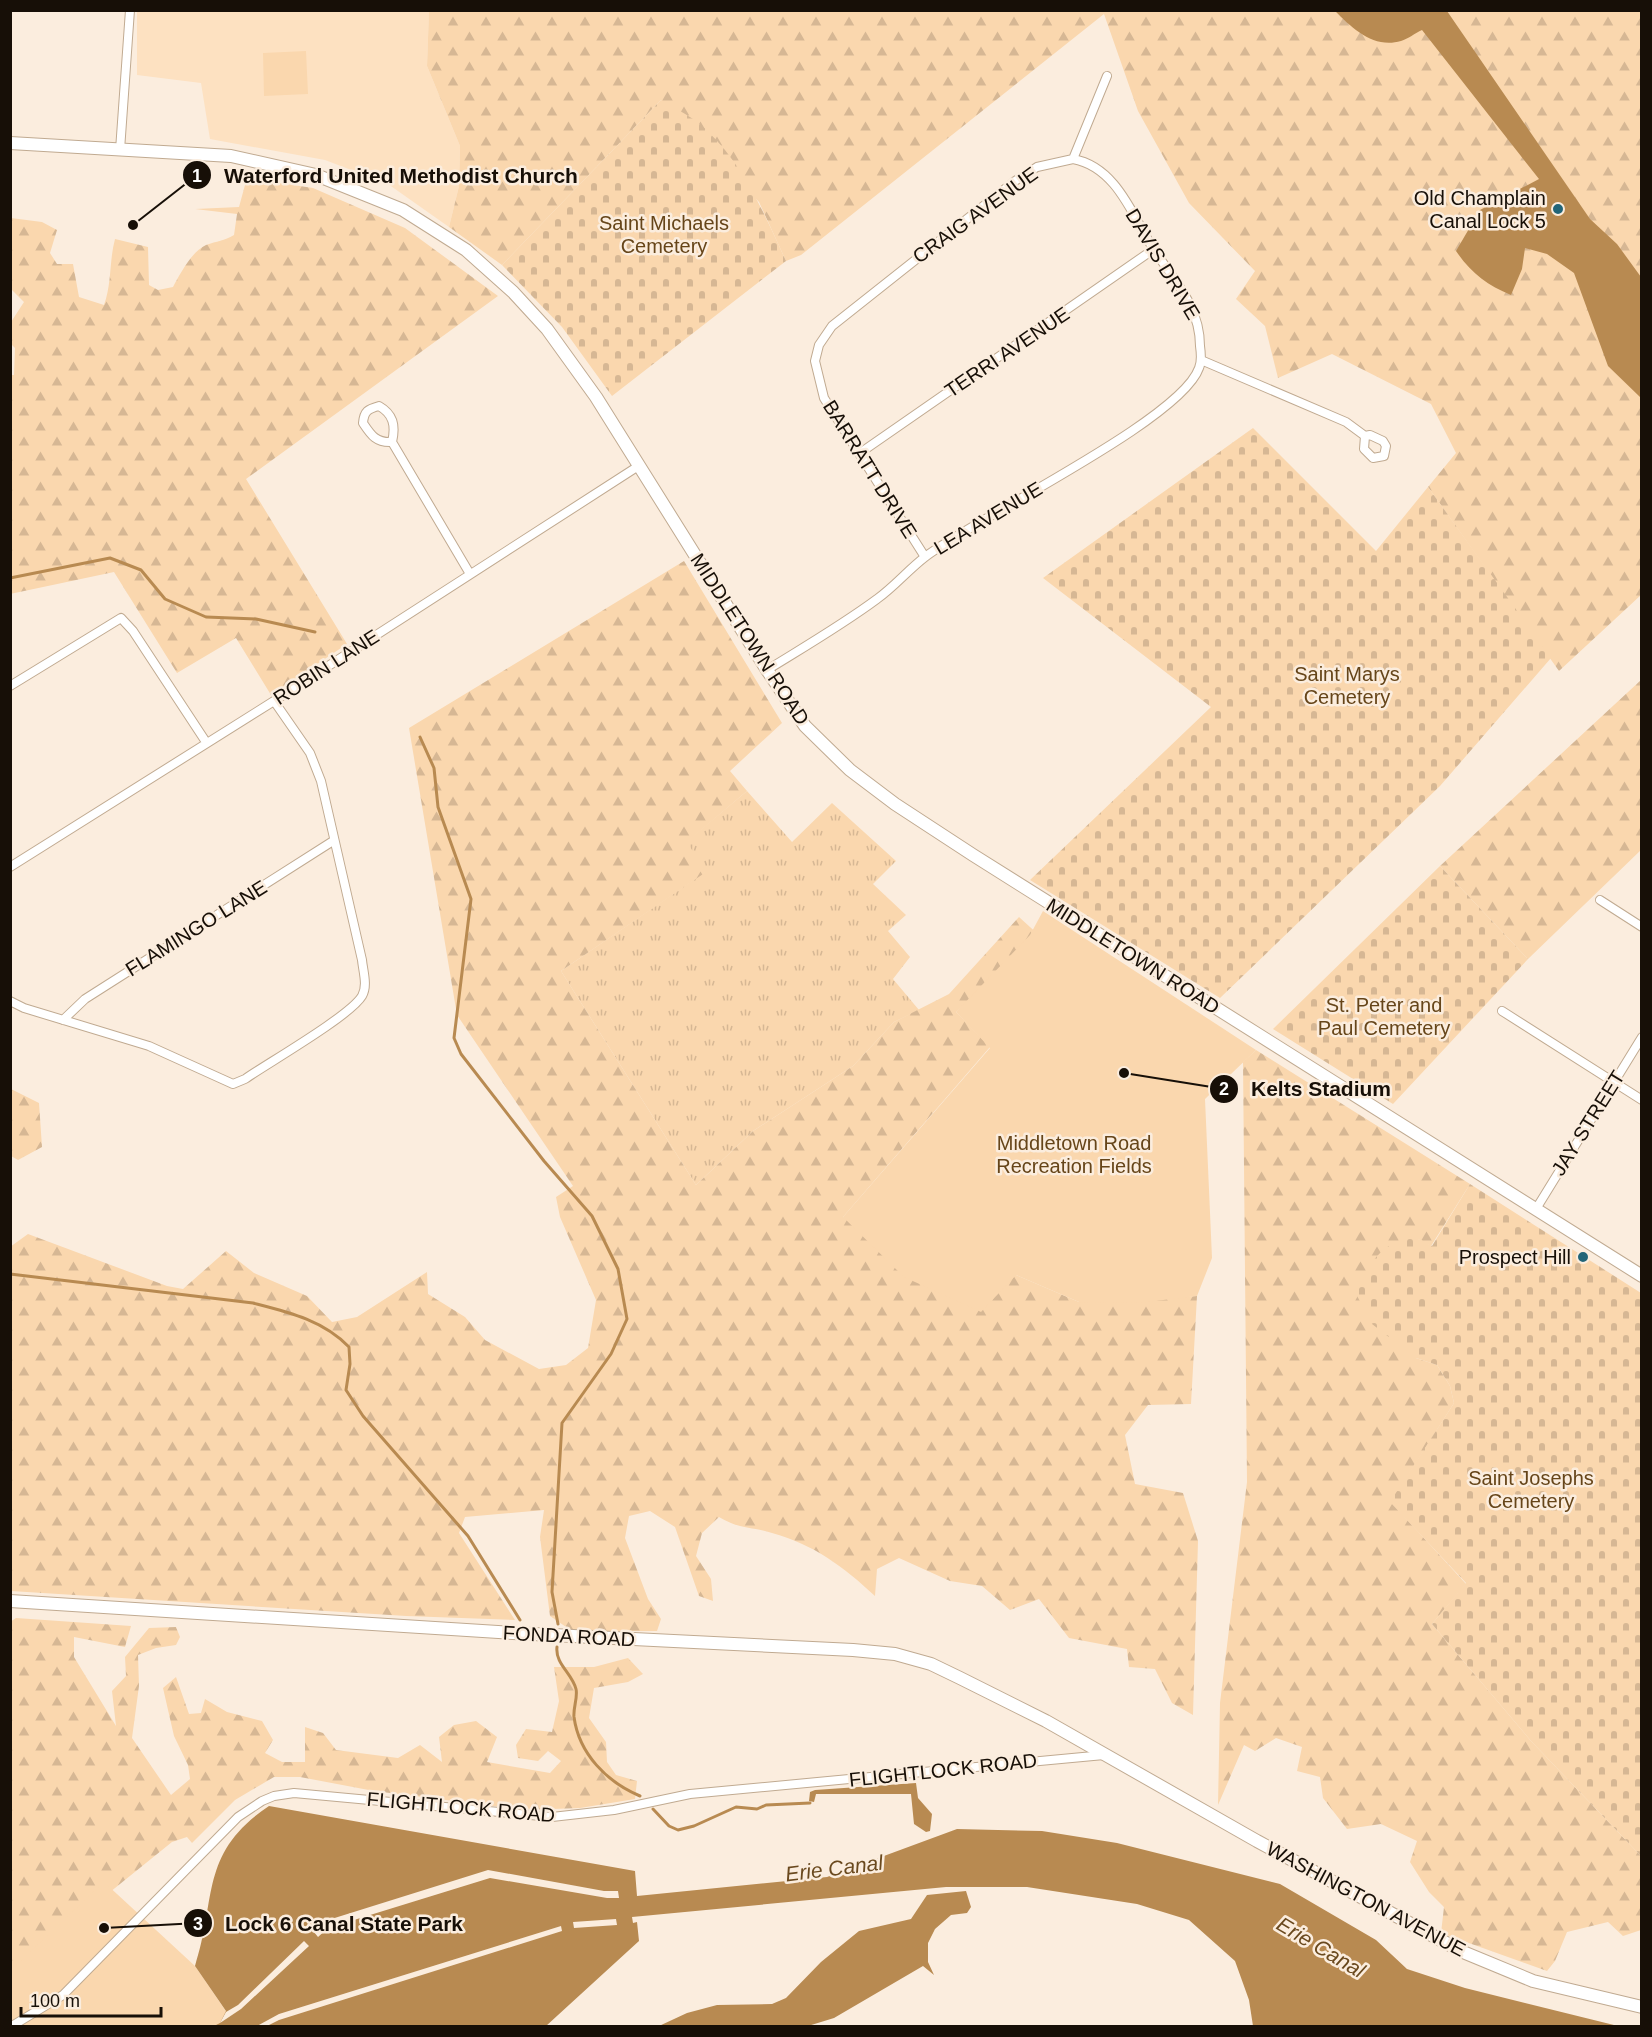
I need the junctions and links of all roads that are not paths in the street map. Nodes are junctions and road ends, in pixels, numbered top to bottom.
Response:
1 (130, 10) edge
2 (1107, 76) dead end
3 (10, 143) edge
4 (120, 150) junction
5 (1074, 159) junction
6 (1154, 249) junction
7 (819, 345) joint
8 (1201, 360) junction
9 (1365, 436) dead end
10 (392, 442) junction
11 (860, 453) junction
12 (640, 465) junction
13 (925, 557) junction
14 (470, 574) junction
15 (767, 670) junction
16 (10, 686) edge
17 (274, 701) junction
18 (206, 742) junction
19 (333, 840) junction
20 (10, 867) edge
21 (1600, 900) dead end
22 (1641, 927) edge
23 (10, 1001) edge
24 (1502, 1011) dead end
25 (63, 1020) junction
26 (1641, 1037) edge
27 (1613, 1082) junction
28 (1641, 1100) edge
29 (1536, 1209) junction
30 (1641, 1276) edge
31 (10, 1601) edge
32 (1104, 1755) junction
33 (1641, 2007) edge
34 (12, 2026) edge

1 - 4 street
2 - 5 street
3 - 4 street, MIDDLETOWN ROAD
4 - 12 street, MIDDLETOWN ROAD
5 - 6 street, DAVIS DRIVE
5 - 7 street, CRAIG AVENUE
6 - 8 street, DAVIS DRIVE
6 - 11 street, TERRI AVENUE
7 - 11 street, BARRATT DRIVE
8 - 9 street
8 - 13 street, LEA AVENUE
10 - 10 street
10 - 14 street
11 - 13 street, BARRATT DRIVE
12 - 14 street, ROBIN LANE
12 - 15 street, MIDDLETOWN ROAD
13 - 15 street, LEA AVENUE
14 - 17 street, ROBIN LANE
15 - 29 street, MIDDLETOWN ROAD
16 - 18 street
17 - 18 street, ROBIN LANE
17 - 19 street
18 - 20 street, ROBIN LANE
19 - 25 street, FLAMINGO LANE
19 - 25 street
21 - 22 street
23 - 25 street
24 - 27 street
26 - 27 street, JAY STREET
27 - 28 street
27 - 29 street, JAY STREET
29 - 30 street, MIDDLETOWN ROAD
31 - 32 street, FONDA ROAD
32 - 33 street, WASHINGTON AVENUE
32 - 34 street, FLIGHTLOCK ROAD

